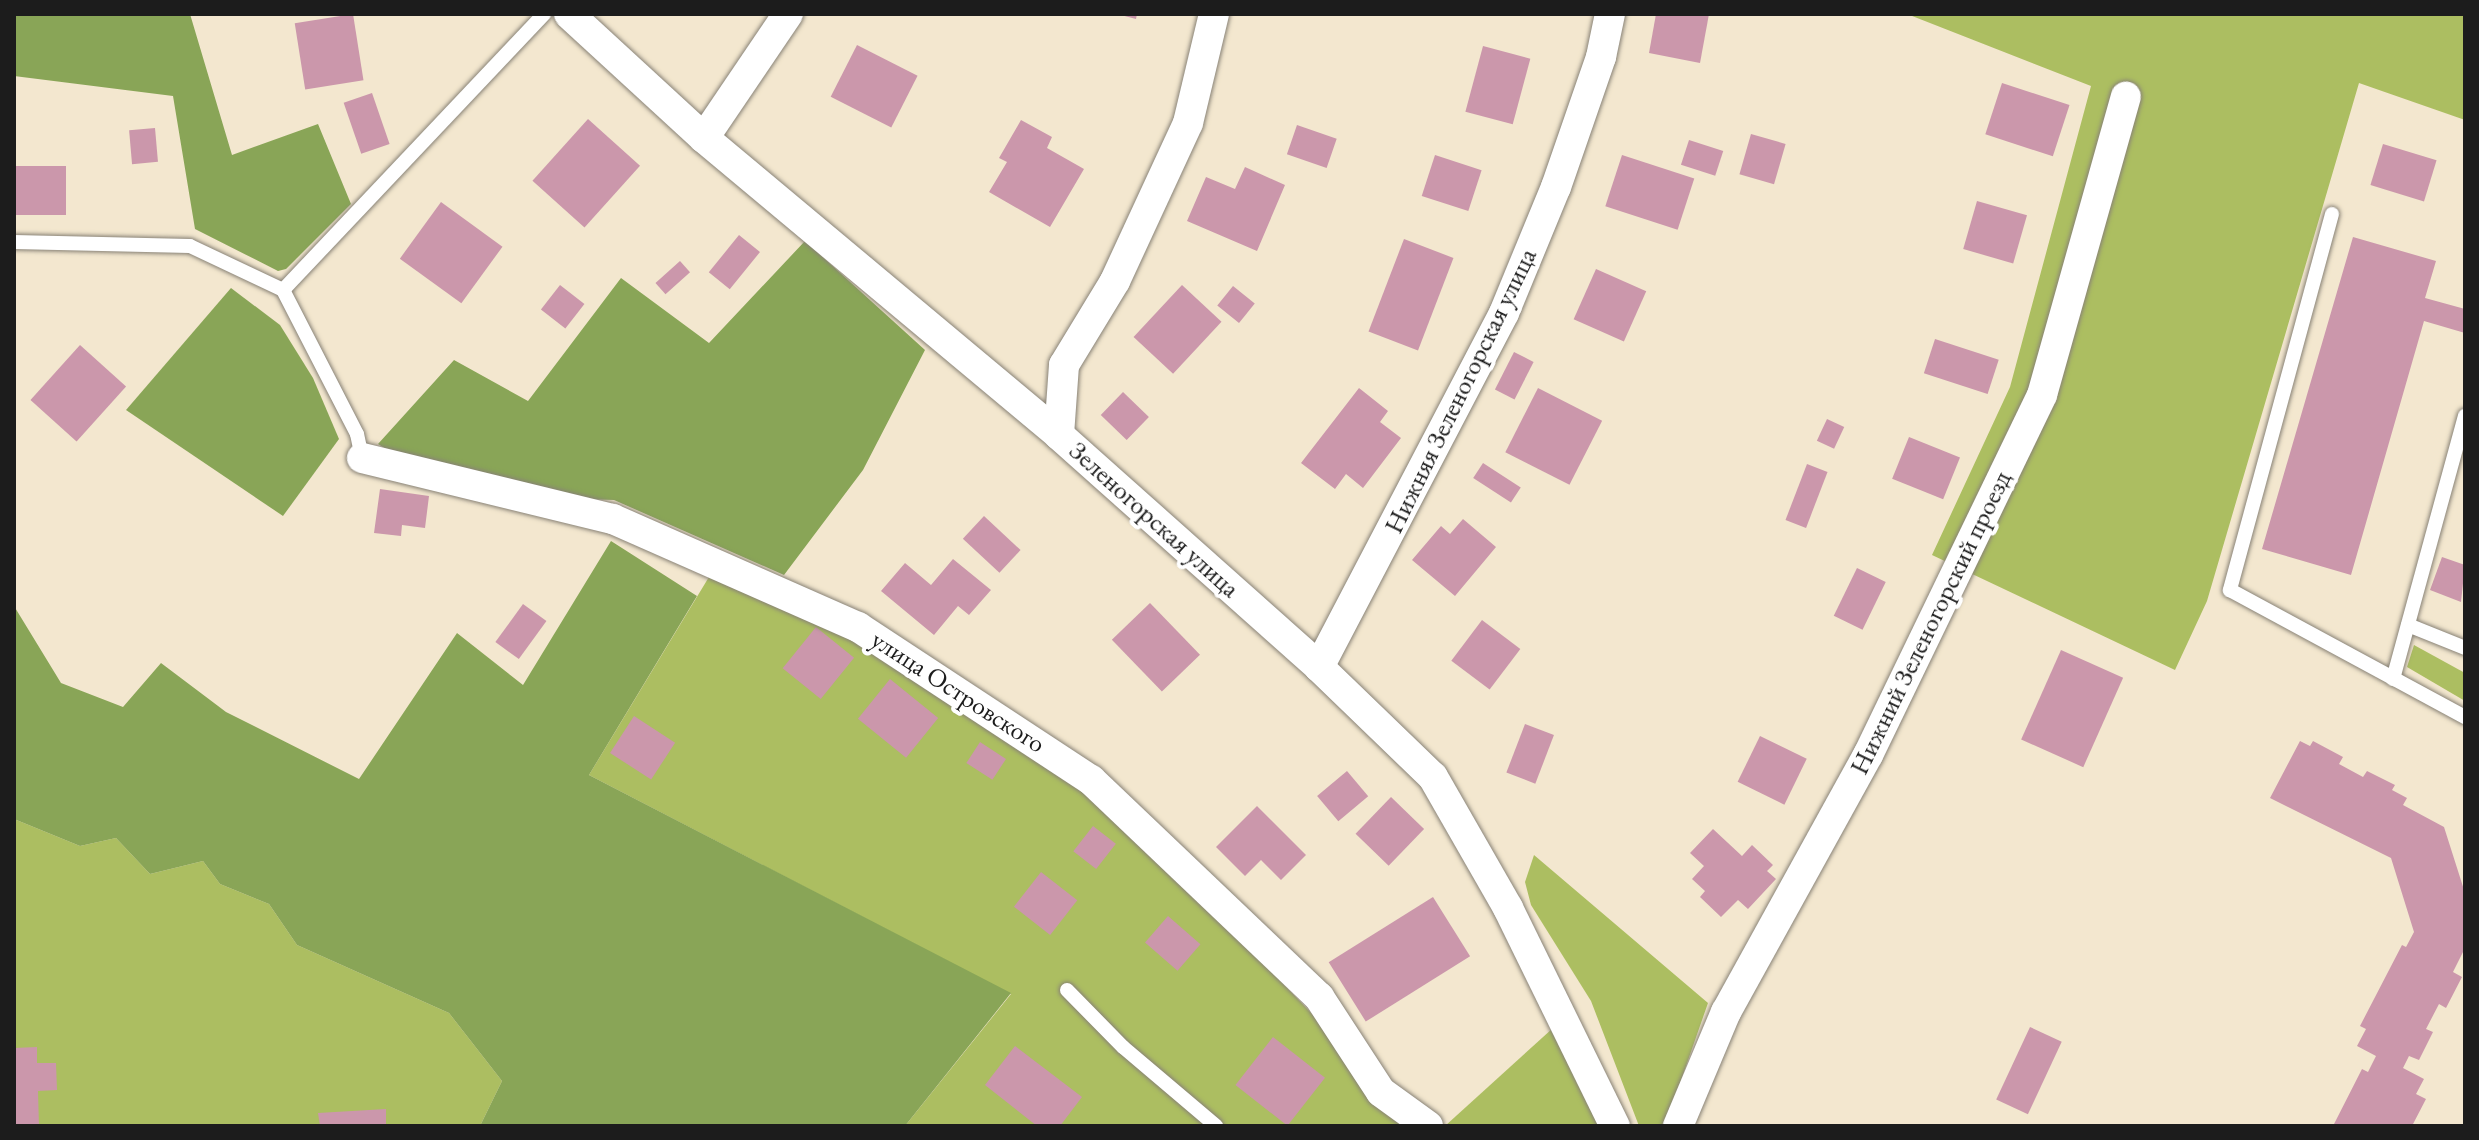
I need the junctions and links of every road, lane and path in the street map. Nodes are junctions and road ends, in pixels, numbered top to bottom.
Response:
1 (544, 14) edge
2 (569, 14) edge
3 (788, 14) edge
4 (1214, 14) edge
5 (1610, 14) edge
6 (2126, 97) dead end
7 (704, 138) junction
8 (2332, 214) dead end
9 (14, 242) edge
10 (283, 290) junction
11 (2465, 416) edge
12 (1059, 435) junction
13 (362, 458) joint
14 (2408, 625) junction
15 (2465, 648) edge
16 (1319, 667) junction
17 (2393, 679) junction
18 (2465, 717) edge
19 (1067, 990) dead end
20 (1216, 1126) edge
21 (1428, 1126) edge
22 (1615, 1126) edge
23 (1678, 1126) edge

1 - 10 lane
2 - 7 street, Зеленогорская улица
3 - 7 street
4 - 12 street
5 - 16 street, Нижняя Зеленогорская улица
6 - 23 street, Нижний Зеленогорский проезд
7 - 12 street, Зеленогорская улица
8 - 17 lane
9 - 10 lane
10 - 13 lane
11 - 14 lane
12 - 16 street, Зеленогорская улица
13 - 21 street, улица Островского
14 - 15 lane
14 - 17 lane
16 - 22 street, Зеленогорская улица
17 - 18 lane
19 - 20 lane

